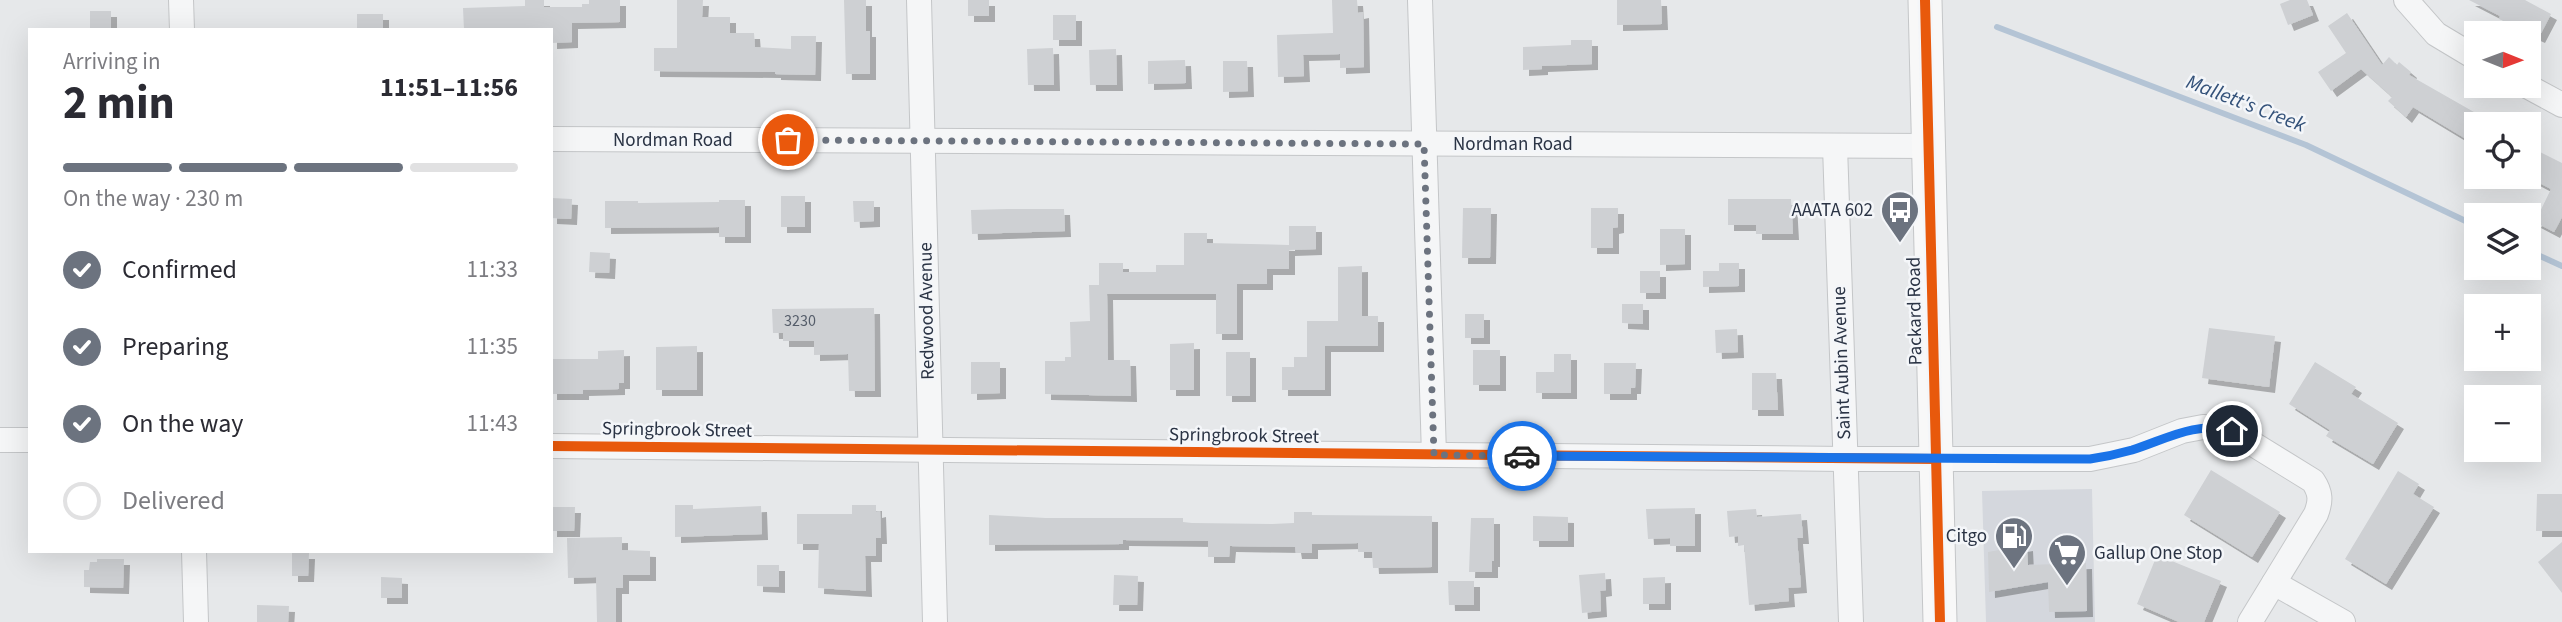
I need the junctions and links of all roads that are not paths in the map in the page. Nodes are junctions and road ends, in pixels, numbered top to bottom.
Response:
1 (181, 0) edge
2 (919, 0) edge
3 (1420, 0) edge
4 (1925, 0) edge
5 (2406, 0) edge
6 (181, 28) edge
7 (2464, 51) edge
8 (2541, 94) edge
9 (2562, 105) edge
10 (553, 139) edge
11 (923, 140) junction
12 (1424, 144) junction
13 (1835, 146) junction
14 (1929, 146) junction
15 (0, 440) edge
16 (28, 440) edge
17 (553, 446) edge
18 (931, 450) junction
19 (1434, 455) junction
20 (1845, 459) junction
21 (1936, 459) junction
22 (194, 553) edge
23 (2274, 583) junction
24 (196, 622) edge
25 (934, 622) edge
26 (1851, 622) edge
27 (1940, 622) edge
28 (2250, 622) edge
29 (2343, 622) edge

1 - 6 street
2 - 11 street, Redwood Avenue
3 - 12 street
4 - 14 main road, Packard Road
5 - 7 street
8 - 9 street
10 - 11 street, Nordman Road
11 - 12 street, Nordman Road
11 - 18 street, Redwood Avenue
12 - 13 street, Nordman Road
12 - 19 street
13 - 14 street, Nordman Road
13 - 20 street, Saint Aubin Avenue
14 - 21 main road, Packard Road
15 - 16 street
17 - 18 street, Springbrook Street
18 - 19 street, Springbrook Street
18 - 25 street, Redwood Avenue
19 - 20 street, Springbrook Street
20 - 21 street, Springbrook Street
20 - 26 street, Saint Aubin Avenue
21 - 23 street, Springbrook Street
21 - 27 main road, Packard Road
22 - 24 street
23 - 28 street
23 - 29 street

